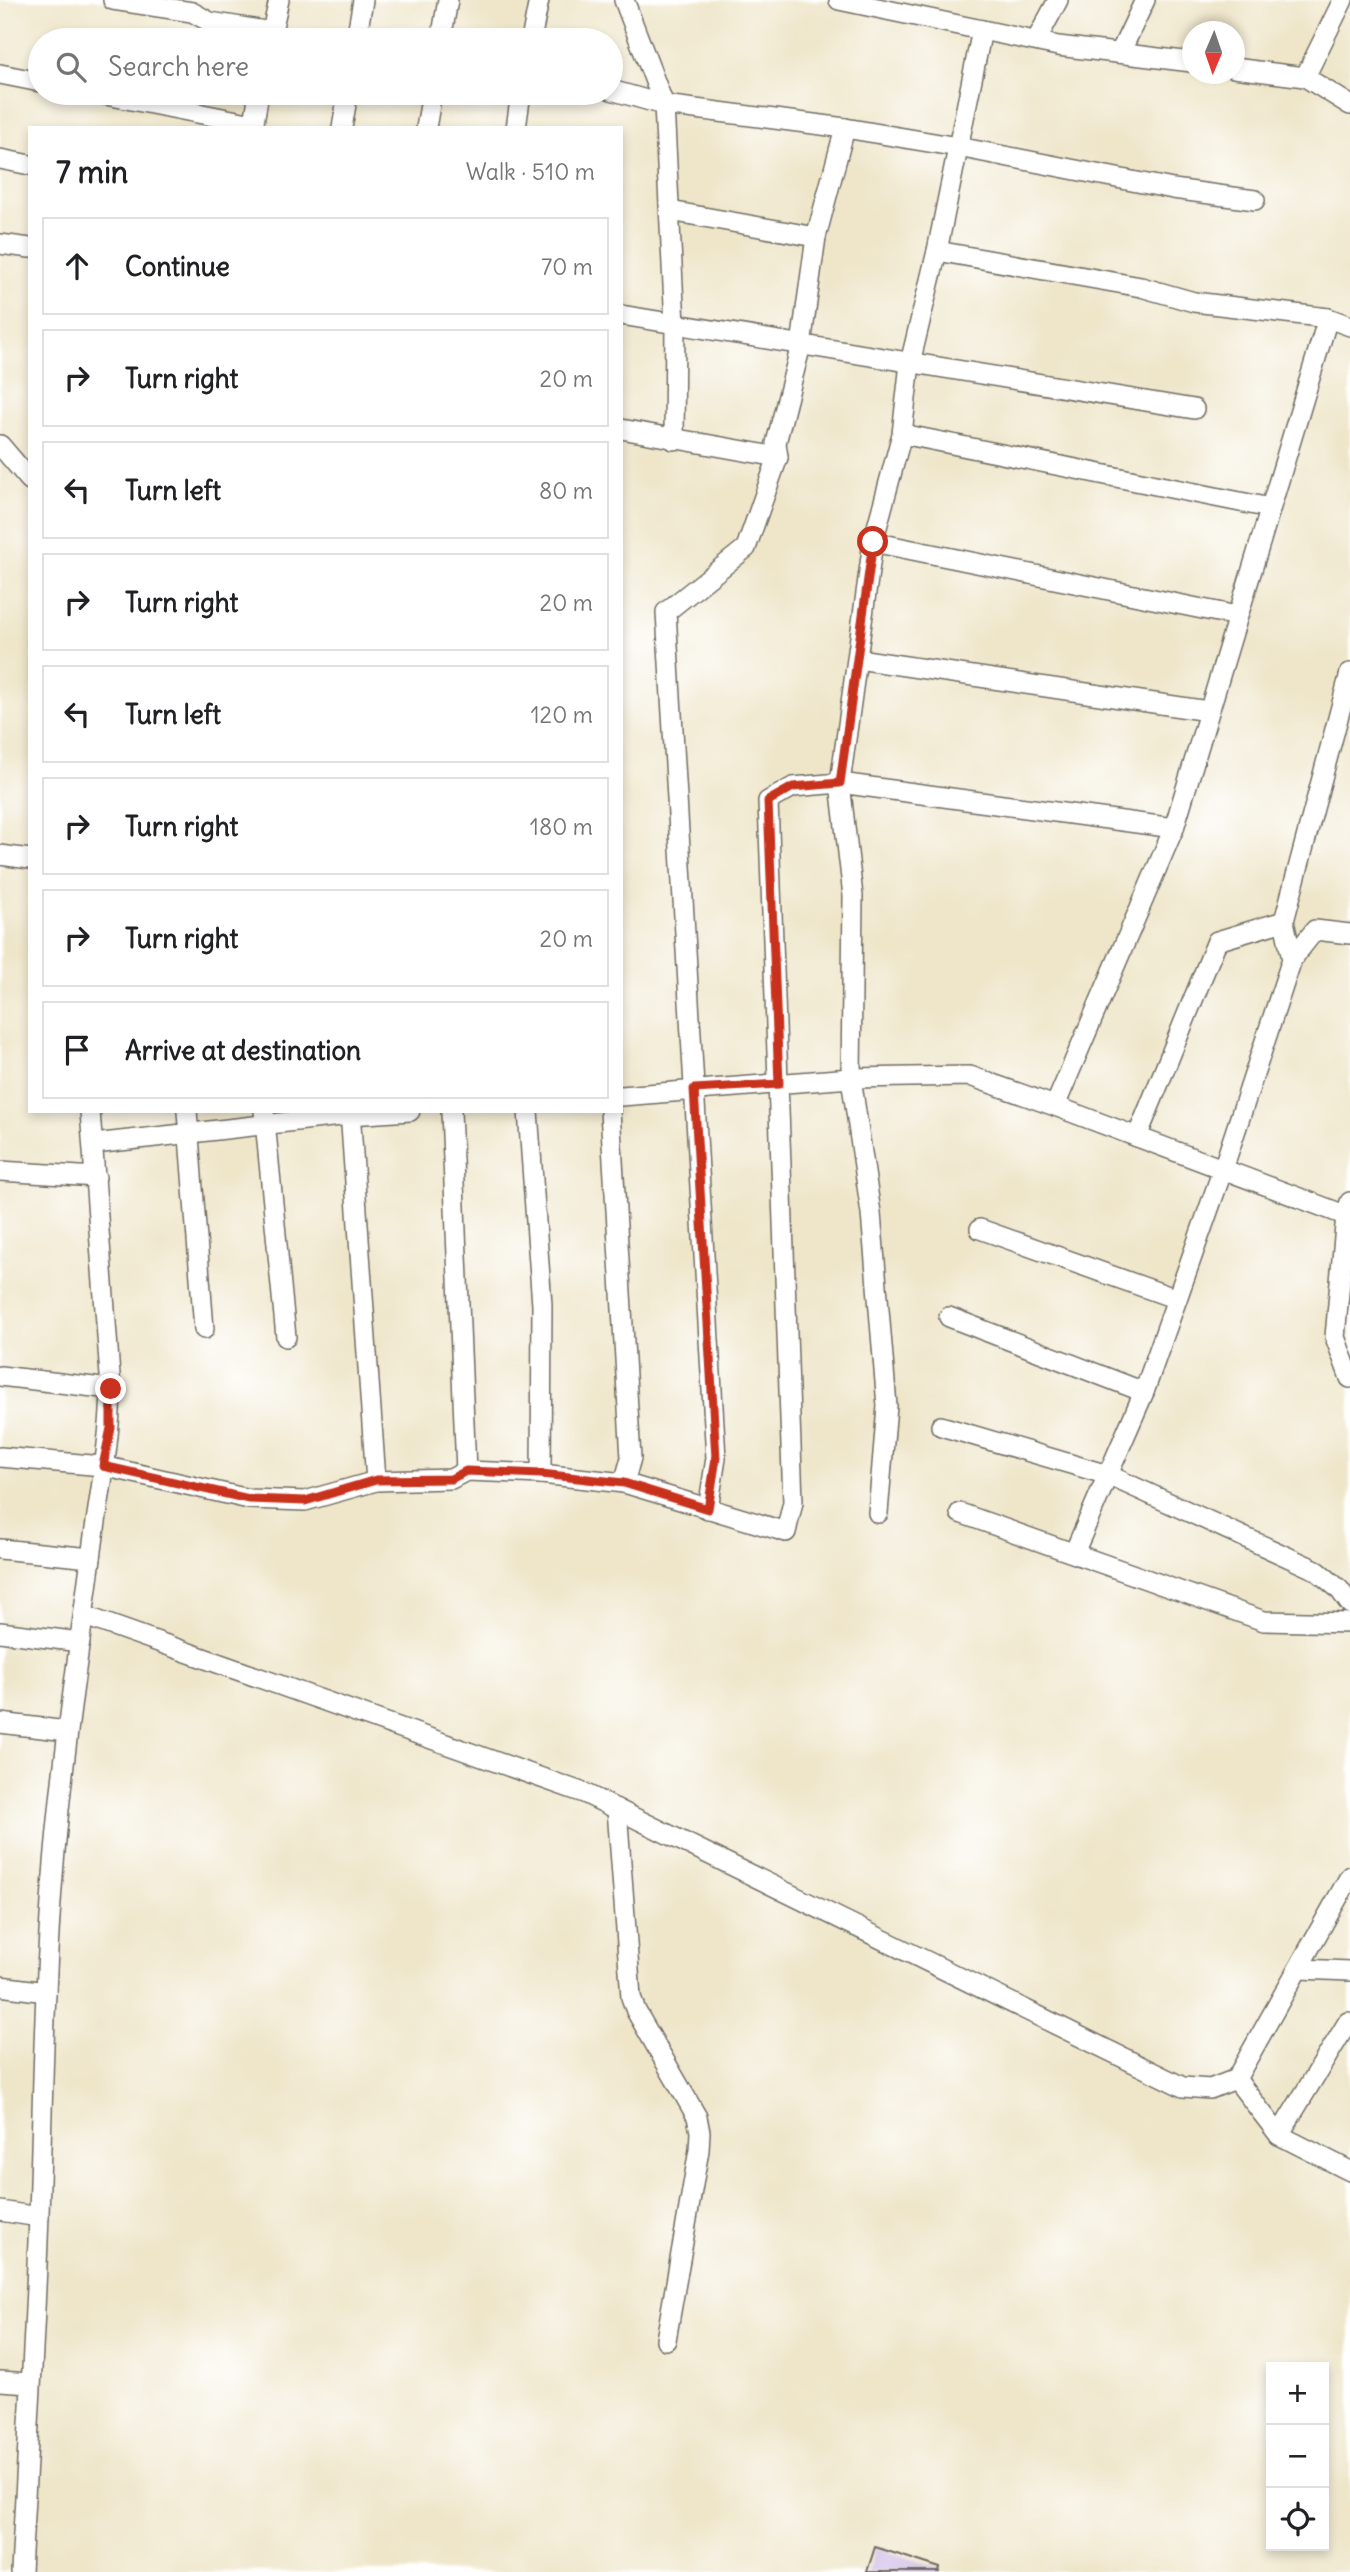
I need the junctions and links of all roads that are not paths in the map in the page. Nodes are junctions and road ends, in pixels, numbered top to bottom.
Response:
1 (113, 0) edge
2 (279, 0) edge
3 (363, 0) edge
4 (448, 0) edge
5 (539, 0) edge
6 (624, 0) edge
7 (1058, 0) edge
8 (1144, 0) edge
9 (1343, 0) edge
10 (850, 1) edge
11 (192, 6) edge
12 (236, 28) edge
13 (273, 28) edge
14 (358, 28) edge
15 (443, 28) edge
16 (533, 28) edge
17 (982, 30) junction
18 (1036, 41) junction
19 (1120, 53) junction
20 (1182, 61) edge
21 (1245, 70) edge
22 (0, 74) edge
23 (1305, 78) junction
24 (28, 80) edge
25 (623, 93) edge
26 (153, 105) edge
27 (257, 105) edge
28 (346, 105) edge
29 (430, 105) edge
30 (519, 105) edge
31 (664, 105) junction
32 (1350, 105) edge
33 (253, 126) edge
34 (342, 126) edge
35 (426, 126) edge
36 (516, 126) edge
37 (845, 128) junction
38 (958, 147) junction
39 (0, 159) edge
40 (28, 165) edge
41 (1255, 200) dead end
42 (670, 211) junction
43 (816, 237) junction
44 (0, 244) edge
45 (28, 248) edge
46 (937, 251) junction
47 (623, 315) edge
48 (1328, 318) junction
49 (675, 325) junction
50 (1350, 326) edge
51 (801, 345) junction
52 (910, 363) junction
53 (1194, 410) dead end
54 (623, 429) edge
55 (902, 434) junction
56 (674, 440) junction
57 (0, 445) edge
58 (778, 457) junction
59 (28, 478) edge
60 (1270, 508) junction
61 (873, 542) junction
62 (1237, 616) junction
63 (858, 659) junction
64 (1350, 673) edge
65 (1209, 711) junction
66 (840, 783) junction
67 (1174, 828) junction
68 (0, 855) edge
69 (28, 859) edge
70 (1284, 921) junction
71 (1350, 934) edge
72 (1292, 959) junction
73 (850, 1078) junction
74 (779, 1084) junction
75 (694, 1089) junction
76 (623, 1096) edge
77 (1055, 1105) junction
78 (90, 1113) edge
79 (187, 1113) edge
80 (350, 1113) edge
81 (451, 1113) edge
82 (528, 1113) edge
83 (610, 1113) edge
84 (265, 1119) edge
85 (189, 1134) junction
86 (1137, 1137) junction
87 (94, 1144) junction
88 (1223, 1169) junction
89 (0, 1171) edge
90 (96, 1177) junction
91 (1348, 1211) edge
92 (981, 1229) dead end
93 (1177, 1299) junction
94 (949, 1317) dead end
95 (204, 1329) dead end
96 (286, 1337) dead end
97 (0, 1377) edge
98 (1350, 1378) edge
99 (111, 1389) junction
100 (1144, 1392) junction
101 (941, 1426) dead end
102 (0, 1457) edge
103 (103, 1466) junction
104 (466, 1471) junction
105 (541, 1474) junction
106 (1108, 1475) junction
107 (376, 1480) junction
108 (624, 1483) junction
109 (708, 1509) junction
110 (878, 1513) dead end
111 (960, 1513) dead end
112 (0, 1549) edge
113 (1074, 1553) junction
114 (91, 1558) junction
115 (1350, 1604) edge
116 (85, 1616) junction
117 (1350, 1623) edge
118 (0, 1632) edge
119 (80, 1642) junction
120 (0, 1723) edge
121 (66, 1731) junction
122 (617, 1809) junction
123 (1350, 1876) edge
124 (1299, 1969) junction
125 (1350, 1970) edge
126 (0, 1986) edge
127 (46, 1992) junction
128 (1348, 2022) dead end
129 (1236, 2079) junction
130 (1279, 2135) junction
131 (1350, 2171) edge
132 (0, 2211) edge
133 (39, 2217) junction
134 (666, 2340) dead end
135 (0, 2381) edge
136 (30, 2383) junction
137 (21, 2572) edge

1 - 11 street
2 - 13 street
3 - 14 street
4 - 15 street
5 - 16 street
6 - 31 street
7 - 18 street
8 - 19 street
9 - 23 street
10 - 17 street
11 - 12 street
17 - 18 street
17 - 38 street
18 - 19 street
19 - 20 street
21 - 23 street
22 - 24 street
23 - 32 street
25 - 31 street
26 - 33 street
27 - 33 street
28 - 34 street
29 - 35 street
30 - 36 street
31 - 37 street
31 - 42 street
37 - 38 street
37 - 43 street
38 - 41 street
38 - 46 street
39 - 40 street
42 - 43 street
42 - 49 street
43 - 51 street
44 - 45 street
46 - 48 street
46 - 52 street
47 - 49 street
48 - 50 street
48 - 60 street
49 - 51 street
49 - 56 street
51 - 52 street
51 - 58 street
52 - 53 street
52 - 55 street
54 - 56 street
55 - 60 street
55 - 61 street
56 - 58 street
57 - 59 street
58 - 75 street
60 - 62 street
61 - 62 street
61 - 63 street
62 - 65 street
63 - 65 street
63 - 66 street
64 - 70 street
65 - 67 street
66 - 67 street
66 - 73 street
66 - 74 street
67 - 77 street
68 - 69 street
70 - 72 street
70 - 86 street
71 - 72 street
72 - 88 street
73 - 74 street
73 - 77 street
73 - 110 street
74 - 75 street
74 - 109 street
75 - 76 street
75 - 109 street
77 - 86 street
78 - 87 street
79 - 85 street
80 - 84 street
80 - 107 street
81 - 104 street
82 - 105 street
83 - 108 street
84 - 85 street
84 - 96 street
85 - 87 street
85 - 95 street
86 - 88 street
87 - 90 street
88 - 91 street
88 - 93 street
89 - 90 street
90 - 99 street
91 - 98 street
92 - 93 street
93 - 100 street
94 - 100 street
97 - 99 street
99 - 103 street
100 - 106 street
101 - 106 street
102 - 103 street
103 - 107 street
103 - 114 street
104 - 105 street
104 - 107 street
105 - 108 street
106 - 113 street
106 - 115 street
108 - 109 street
111 - 113 street
112 - 114 street
113 - 117 street
114 - 116 street
116 - 119 street
116 - 122 street
118 - 119 street
119 - 121 street
120 - 121 street
121 - 127 street
122 - 129 street
122 - 134 street
123 - 124 street
124 - 125 street
124 - 129 street
126 - 127 street
127 - 133 street
128 - 130 street
129 - 130 street
130 - 131 street
132 - 133 street
133 - 136 street
135 - 136 street
136 - 137 street

